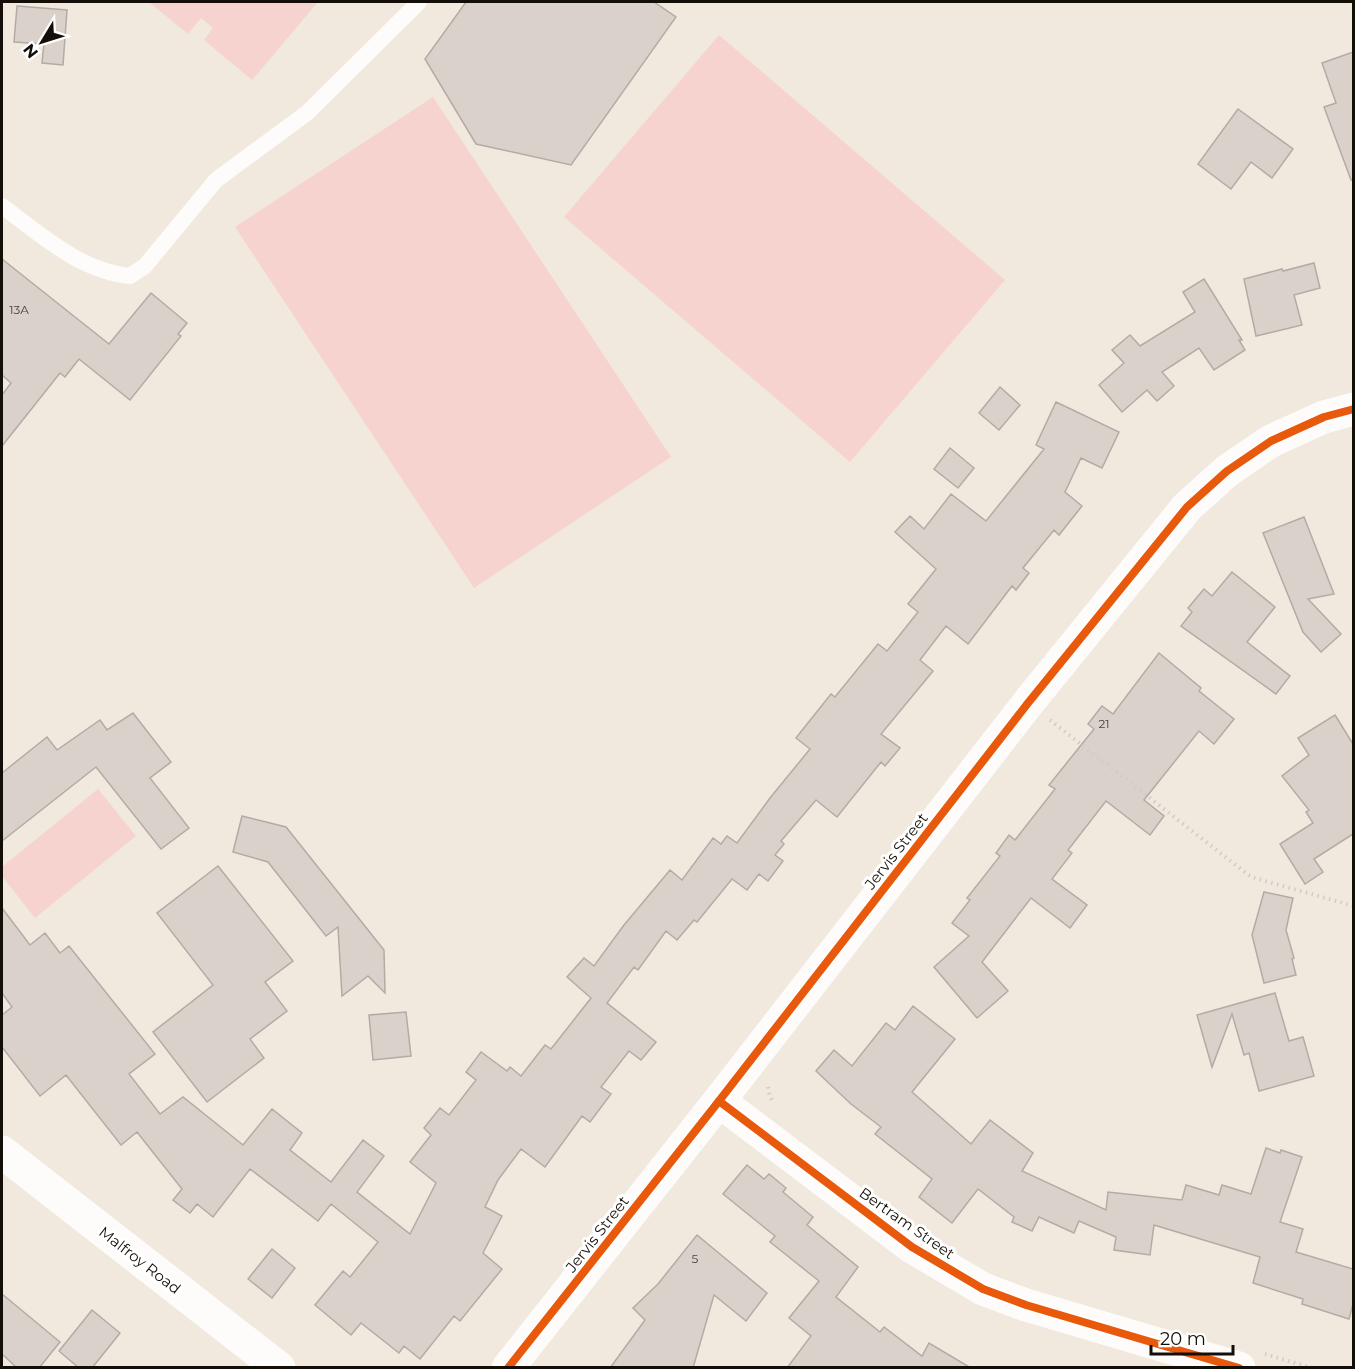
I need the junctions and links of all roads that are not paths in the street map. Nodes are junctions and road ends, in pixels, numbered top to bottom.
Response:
1 (419, 2) edge
2 (2, 206) edge
3 (1353, 409) edge
4 (719, 1101) junction
5 (2, 1152) edge
6 (1247, 1359) edge
7 (279, 1368) edge
8 (508, 1368) edge

1 - 2 lane
3 - 4 street, Jervis Street
4 - 6 street, Bertram Street
4 - 8 street, Jervis Street
5 - 7 street, Malfroy Road

